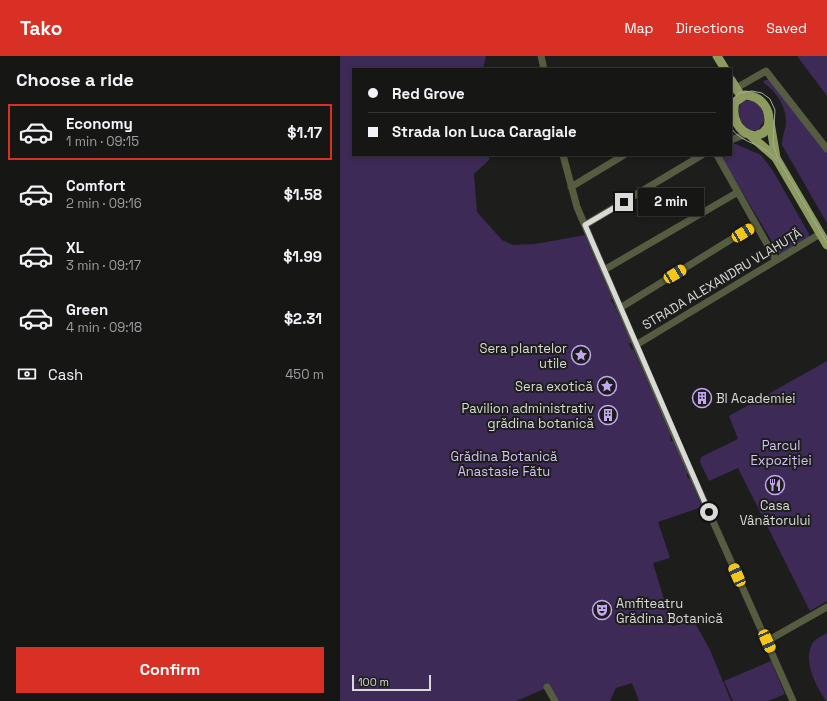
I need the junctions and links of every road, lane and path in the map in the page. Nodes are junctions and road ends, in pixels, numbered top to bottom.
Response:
1 (542, 56) edge
2 (717, 56) edge
3 (544, 68) edge
4 (724, 68) edge
5 (732, 82) edge
6 (736, 92) edge
7 (770, 122) junction
8 (748, 134) junction
9 (732, 140) edge
10 (827, 150) edge
11 (563, 156) edge
12 (622, 156) edge
13 (700, 156) edge
14 (718, 156) edge
15 (776, 158) junction
16 (571, 187) junction
17 (738, 192) junction
18 (756, 224) junction
19 (585, 225) junction
20 (820, 234) junction
21 (827, 246) edge
22 (776, 260) junction
23 (604, 270) junction
24 (620, 308) junction
25 (636, 345) junction
26 (827, 607) edge
27 (767, 641) junction
28 (547, 687) dead end
29 (555, 701) edge
30 (793, 701) edge

1 - 3 street
2 - 4 main road
5 - 6 main road
6 - 7 main road
6 - 8 main road
6 - 10 street
7 - 8 main road
7 - 15 main road
8 - 9 street
8 - 15 main road
11 - 16 street
12 - 16 street
13 - 19 street
14 - 17 street
15 - 20 main road
16 - 19 street
17 - 18 street
17 - 23 street
18 - 22 street
18 - 24 street
19 - 23 street
20 - 21 main road
20 - 22 street, STRADA ALEXANDRU VLAHUȚĂ
22 - 25 street, STRADA ALEXANDRU VLAHUȚĂ
23 - 24 street
24 - 25 street
25 - 27 street
26 - 27 street
27 - 30 street
28 - 29 street

